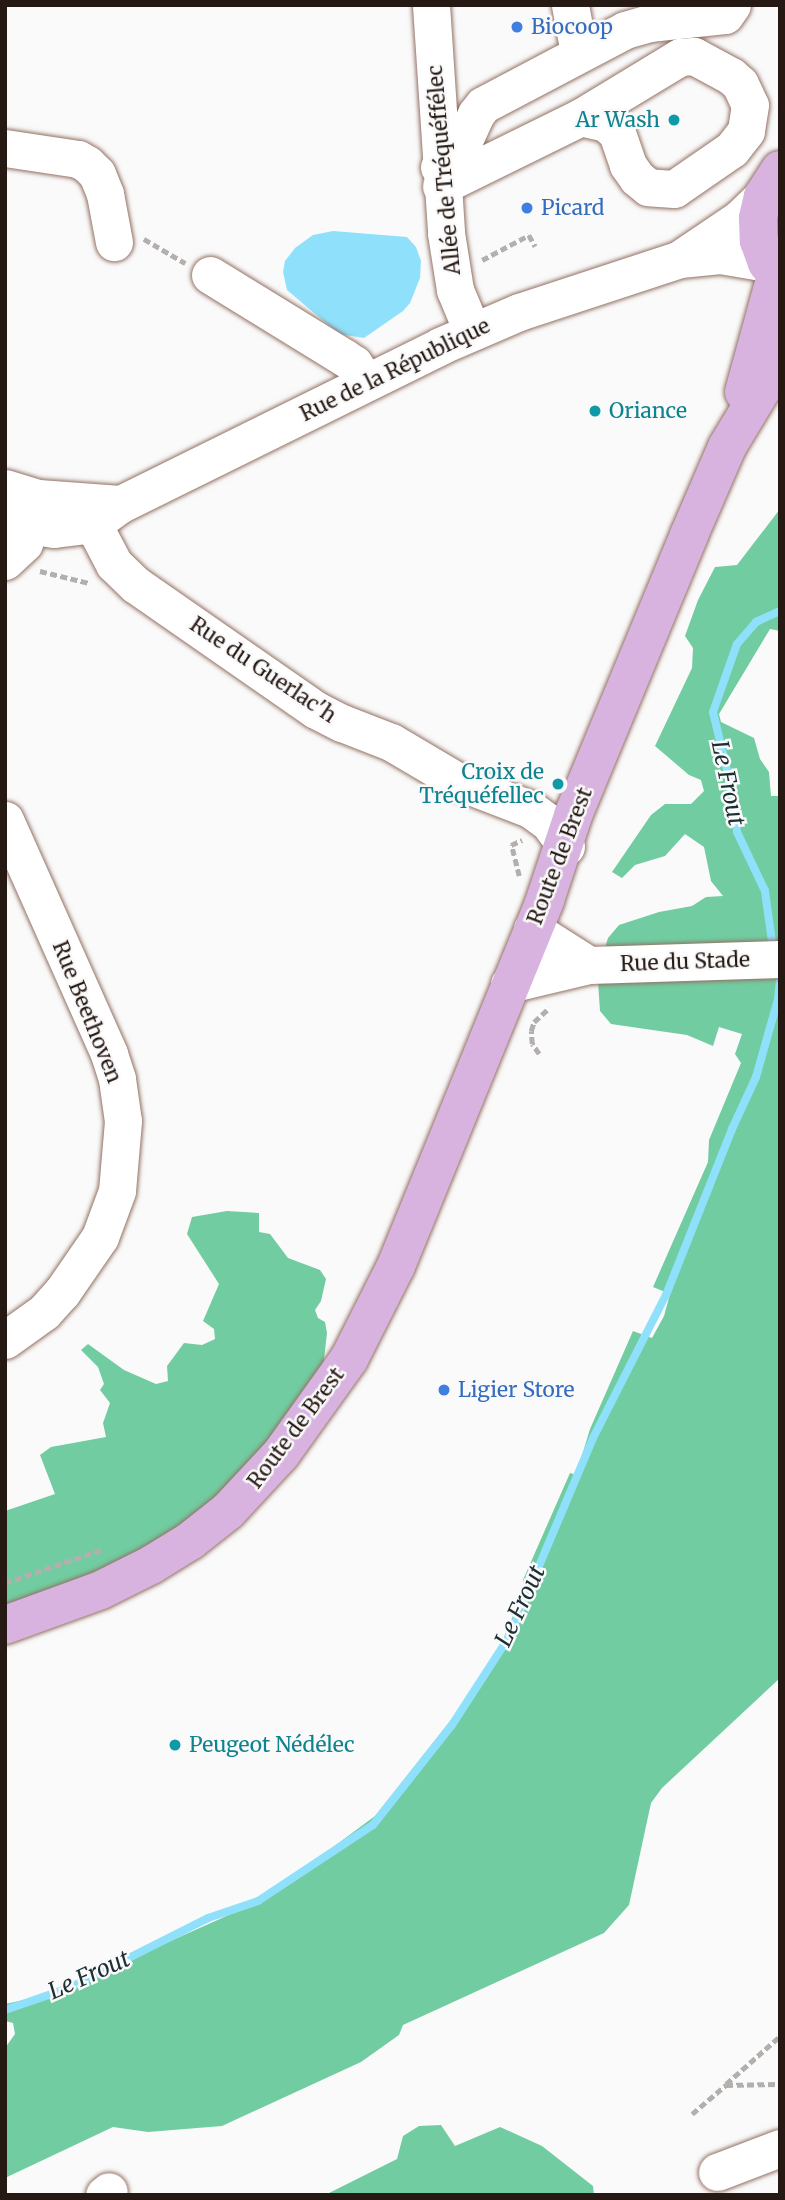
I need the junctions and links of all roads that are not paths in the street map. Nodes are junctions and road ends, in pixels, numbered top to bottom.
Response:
1 (431, 5) edge
2 (570, 5) edge
3 (732, 5) edge
4 (579, 53) junction
5 (582, 117) dead end
6 (5, 148) edge
7 (440, 176) junction
8 (771, 183) edge
9 (112, 230) road end
10 (680, 259) junction
11 (774, 273) edge
12 (210, 275) road end
13 (472, 331) junction
14 (780, 359) edge
15 (366, 382) junction
16 (727, 447) junction
17 (20, 507) edge
18 (107, 514) junction
19 (8, 560) edge
20 (5, 820) edge
21 (566, 846) junction
22 (532, 929) junction
23 (775, 959) edge
24 (589, 965) junction
25 (509, 984) junction
26 (5, 1340) edge
27 (5, 1625) edge
28 (780, 2148) edge
29 (717, 2172) dead end

1 - 7 street, Allée de Tréquéffélec
2 - 4 street
3 - 4 street
4 - 7 street
5 - 7 street
6 - 9 street
7 - 13 street, Allée de Tréquéffélec
8 - 10 street, Rue de la République
8 - 11 main road
10 - 11 street, Rue de la République
10 - 13 street, Rue de la République
11 - 16 main road, Route de Brest
12 - 15 street
13 - 15 street, Rue de la République
14 - 16 main road, Route de Brest
15 - 18 street, Rue de la République
16 - 21 main road, Route de Brest
17 - 18 street, Rue de la République
17 - 19 street
18 - 21 street, Rue du Guerlac'h
20 - 26 street, Rue Beethoven
21 - 22 main road, Route de Brest
22 - 24 street, Rue du Stade
22 - 25 main road, Route de Brest
23 - 24 street, Rue du Stade
24 - 25 street, Rue du Stade
25 - 27 main road, Route de Brest
28 - 29 street

